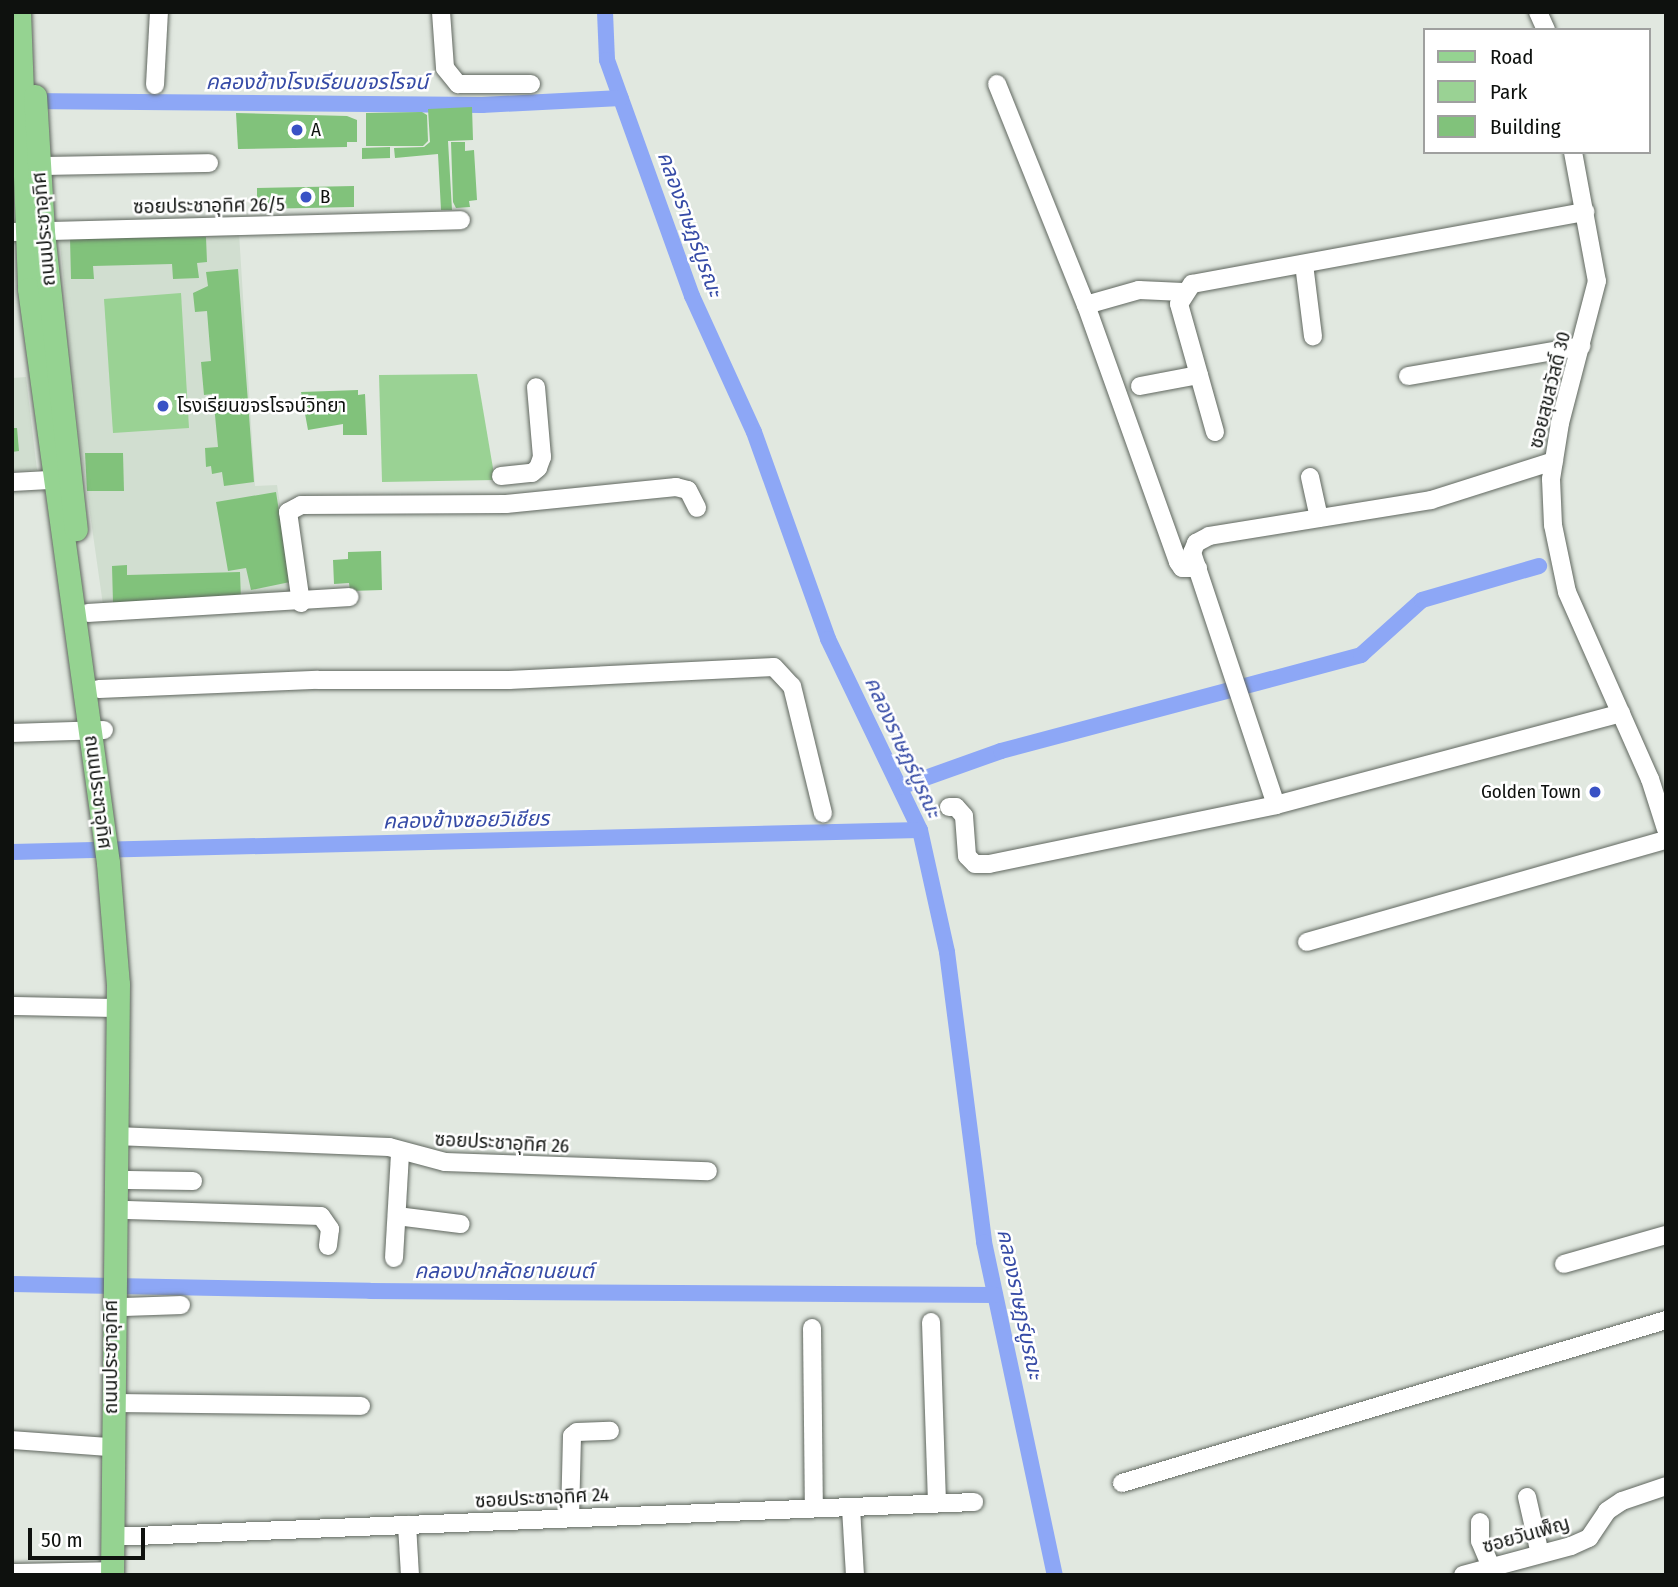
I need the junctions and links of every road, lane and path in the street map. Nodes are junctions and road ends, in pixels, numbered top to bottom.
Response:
1 (19, 12) edge
2 (35, 12) edge
3 (159, 12) edge
4 (441, 12) edge
5 (1538, 12) edge
6 (1545, 28) edge
7 (531, 84) dead end
8 (997, 84) dead end
9 (155, 85) dead end
10 (28, 102) junction
11 (1573, 154) edge
12 (209, 163) dead end
13 (39, 166) junction
14 (1585, 212) junction
15 (461, 220) dead end
16 (27, 232) edge
17 (1304, 264) junction
18 (1183, 292) junction
19 (1086, 305) junction
20 (1313, 336) dead end
21 (1581, 346) junction
22 (1199, 374) junction
23 (1408, 376) dead end
24 (1140, 386) dead end
25 (536, 387) dead end
26 (1215, 432) dead end
27 (1554, 461) junction
28 (501, 476) dead end
29 (1310, 477) dead end
30 (62, 480) junction
31 (12, 482) edge
32 (697, 508) dead end
33 (1319, 518) junction
34 (1198, 568) junction
35 (350, 597) dead end
36 (302, 603) junction
37 (88, 613) junction
38 (99, 689) junction
39 (1621, 713) junction
40 (97, 730) junction
41 (12, 733) edge
42 (1658, 776) edge
43 (1276, 805) junction
44 (949, 807) dead end
45 (823, 813) dead end
46 (1666, 829) edge
47 (1666, 840) edge
48 (113, 853) junction
49 (1307, 942) dead end
50 (12, 1006) edge
51 (117, 1008) junction
52 (122, 1137) junction
53 (400, 1153) junction
54 (708, 1171) dead end
55 (128, 1180) junction
56 (193, 1181) dead end
57 (127, 1210) junction
58 (397, 1216) junction
59 (460, 1224) dead end
60 (1666, 1235) edge
61 (328, 1246) dead end
62 (394, 1258) dead end
63 (1564, 1264) dead end
64 (120, 1287) junction
65 (181, 1305) dead end
66 (1666, 1320) edge
67 (931, 1322) dead end
68 (812, 1328) dead end
69 (125, 1404) junction
70 (361, 1406) dead end
71 (610, 1431) dead end
72 (12, 1440) edge
73 (118, 1447) junction
74 (1122, 1483) dead end
75 (1666, 1486) edge
76 (1527, 1497) dead end
77 (974, 1502) dead end
78 (937, 1503) junction
79 (814, 1507) junction
80 (851, 1508) junction
81 (570, 1518) junction
82 (1480, 1522) dead end
83 (407, 1525) junction
84 (119, 1537) junction
85 (1540, 1554) junction
86 (1491, 1567) junction
87 (12, 1573) edge
88 (117, 1574) edge
89 (410, 1575) edge
90 (855, 1575) edge
91 (1463, 1575) edge

1 - 10 main road, ถนนประชาอุทิศ
2 - 10 main road, ถนนประชาอุทิศ
3 - 9 street
4 - 7 street
5 - 6 street
8 - 19 street
10 - 13 main road, ถนนประชาอุทิศ
10 - 16 main road, ถนนประชาอุทิศ
11 - 14 street, ซอยสุขสวัสดิ์ 30
12 - 13 street
13 - 16 main road, ถนนประชาอุทิศ
14 - 17 street
14 - 21 street, ซอยสุขสวัสดิ์ 30
15 - 16 street, ซอยประชาอุทิศ 26/5
16 - 30 main road, ถนนประชาอุทิศ
17 - 18 street
17 - 20 street
18 - 19 street
18 - 22 street
19 - 34 street
21 - 23 street
21 - 27 street, ซอยสุขสวัสดิ์ 30
22 - 24 street
22 - 26 street
25 - 28 street
27 - 33 street
27 - 39 street, ซอยสุขสวัสดิ์ 30
29 - 33 street
30 - 31 street
30 - 37 main road, ถนนประชาอุทิศ
30 - 40 main road, ถนนประชาอุทิศ
32 - 36 street
33 - 34 street
34 - 43 street
35 - 36 street
36 - 37 street
37 - 38 main road, ถนนประชาอุทิศ
38 - 40 main road, ถนนประชาอุทิศ
38 - 45 street
39 - 42 street, ซอยสุขสวัสดิ์ 30
39 - 43 street
40 - 41 street
40 - 48 main road, ถนนประชาอุทิศ
42 - 46 street, ซอยสุขสวัสดิ์ 30
43 - 44 street
47 - 49 street
48 - 51 main road, ถนนประชาอุทิศ
48 - 52 main road, ถนนประชาอุทิศ
50 - 51 street
51 - 52 main road, ถนนประชาอุทิศ
52 - 53 street, ซอยประชาอุทิศ 26
52 - 55 main road, ถนนประชาอุทิศ
52 - 64 main road, ถนนประชาอุทิศ
53 - 54 street, ซอยประชาอุทิศ 26
53 - 58 street
55 - 56 street
55 - 57 main road, ถนนประชาอุทิศ
57 - 61 street
57 - 64 main road, ถนนประชาอุทิศ
58 - 59 street
58 - 62 street
60 - 63 street
64 - 65 street
64 - 69 main road, ถนนประชาอุทิศ
64 - 73 main road, ถนนประชาอุทิศ
66 - 74 street
67 - 78 street
68 - 79 street
69 - 70 street
69 - 73 main road, ถนนประชาอุทิศ
71 - 81 street
72 - 73 street
73 - 84 main road, ถนนประชาอุทิศ
75 - 85 street, ซอยวันเพ็ญ
76 - 85 street
77 - 78 street, ซอยประชาอุทิศ 24
78 - 80 street, ซอยประชาอุทิศ 24
79 - 80 street, ซอยประชาอุทิศ 24
79 - 81 street, ซอยประชาอุทิศ 24
80 - 90 street
81 - 83 street, ซอยประชาอุทิศ 24
82 - 86 street
83 - 84 street, ซอยประชาอุทิศ 24
83 - 89 street
84 - 88 main road, ถนนประชาอุทิศ
85 - 86 street, ซอยวันเพ็ญ
86 - 91 street, ซอยวันเพ็ญ
87 - 88 street

